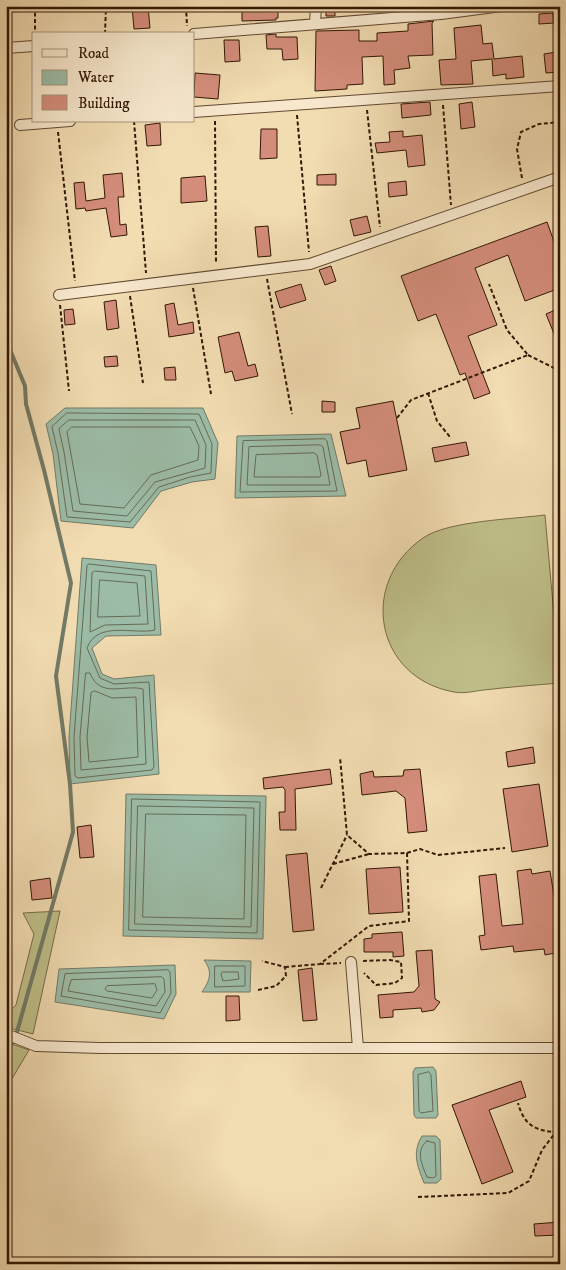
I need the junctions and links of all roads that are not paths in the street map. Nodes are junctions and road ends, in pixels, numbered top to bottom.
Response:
1 (316, 6) edge
2 (502, 6) edge
3 (314, 24) junction
4 (195, 34) edge
5 (32, 46) edge
6 (6, 48) edge
7 (560, 86) edge
8 (195, 112) edge
9 (57, 122) edge
10 (20, 125) dead end
11 (560, 178) edge
12 (59, 295) road end
13 (352, 962) road end
14 (6, 1034) edge
15 (358, 1048) junction
16 (560, 1048) edge

1 - 3 street
2 - 3 street
3 - 4 street
5 - 6 street
7 - 8 street
9 - 10 street
11 - 12 street
13 - 15 street
14 - 15 street
15 - 16 street

